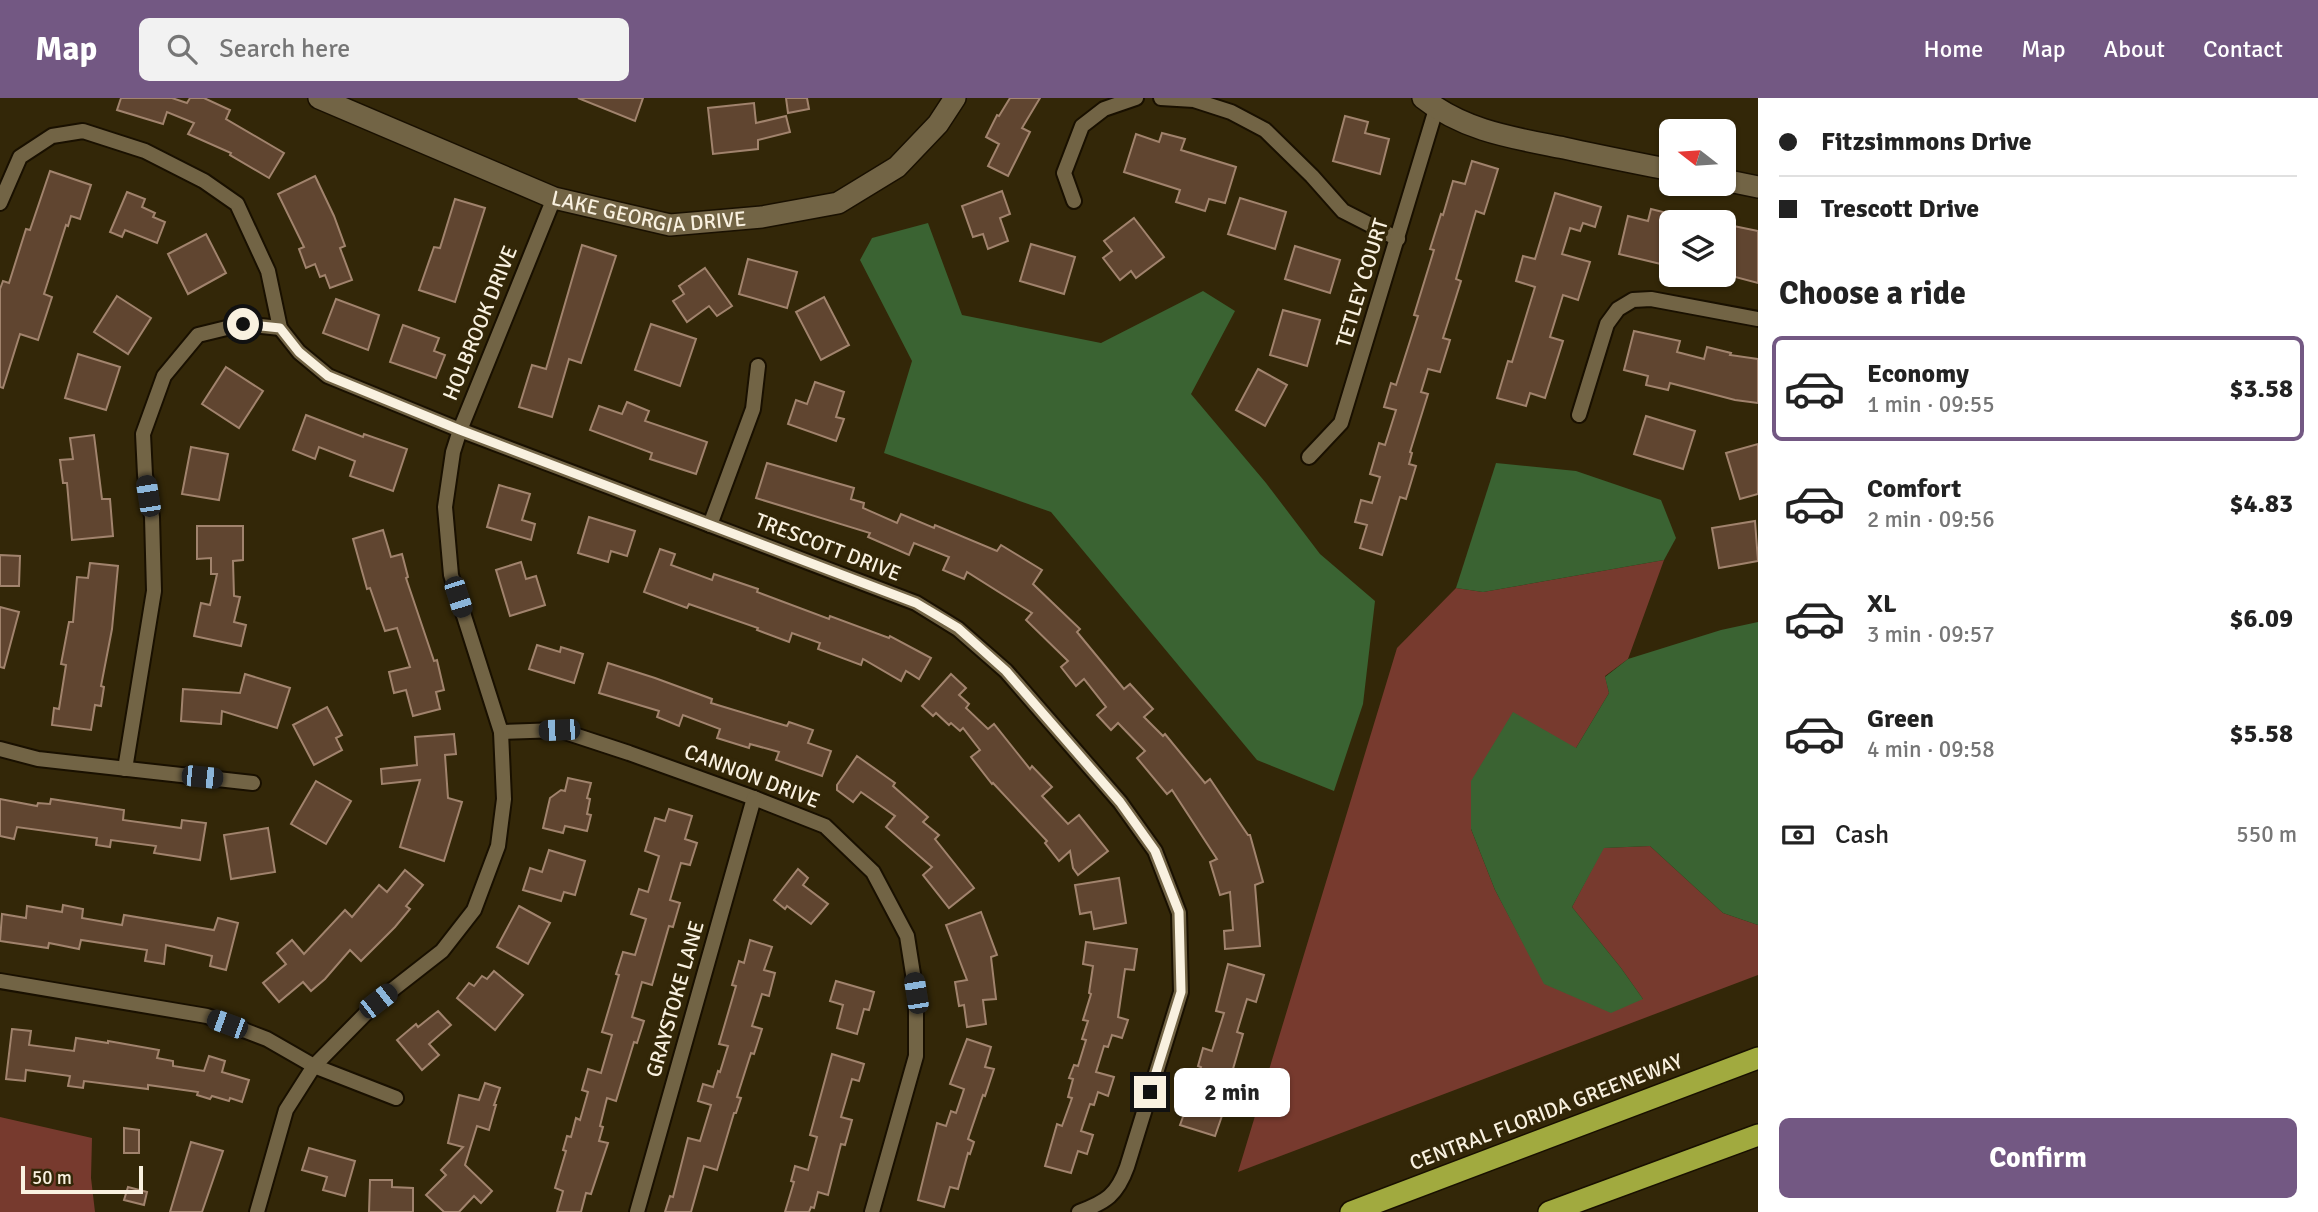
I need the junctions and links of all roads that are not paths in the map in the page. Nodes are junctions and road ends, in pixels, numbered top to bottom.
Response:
1 (319, 98) edge
2 (955, 98) edge
3 (1136, 98) edge
4 (1161, 98) edge
5 (1429, 104) edge
6 (1659, 168) edge
7 (1736, 182) edge
8 (1758, 187) edge
9 (554, 198) junction
10 (1074, 201) dead end
11 (0, 204) edge
12 (1398, 239) junction
13 (1758, 318) edge
14 (280, 328) junction
15 (758, 366) dead end
16 (1579, 415) dead end
17 (460, 430) junction
18 (1309, 457) dead end
19 (710, 525) junction
20 (501, 733) junction
21 (0, 749) edge
22 (125, 769) junction
23 (253, 783) dead end
24 (754, 798) junction
25 (0, 981) edge
26 (1758, 1058) edge
27 (314, 1066) junction
28 (396, 1098) dead end
29 (1758, 1135) edge
30 (257, 1212) edge
31 (637, 1212) edge
32 (872, 1212) edge
33 (1079, 1212) edge
34 (1351, 1212) edge
35 (1549, 1212) edge

1 - 9 street, LAKE GEORGIA DRIVE
2 - 9 street, LAKE GEORGIA DRIVE
3 - 10 street
4 - 12 street
5 - 6 street
5 - 12 street, TETLEY COURT
7 - 8 street
9 - 17 street, HOLBROOK DRIVE
11 - 14 street
12 - 18 street, TETLEY COURT
13 - 16 street
14 - 17 street, TRESCOTT DRIVE
14 - 22 street
15 - 19 street
17 - 19 street, TRESCOTT DRIVE
17 - 20 street, HOLBROOK DRIVE
19 - 33 street, TRESCOTT DRIVE
20 - 24 street, CANNON DRIVE
20 - 27 street, HOLBROOK DRIVE
21 - 22 street
22 - 23 street
24 - 31 street, GRAYSTOKE LANE
24 - 32 street, CANNON DRIVE
25 - 27 street
26 - 34 highway, CENTRAL FLORIDA GREENEWAY
27 - 28 street
27 - 30 street, HOLBROOK DRIVE
29 - 35 highway

